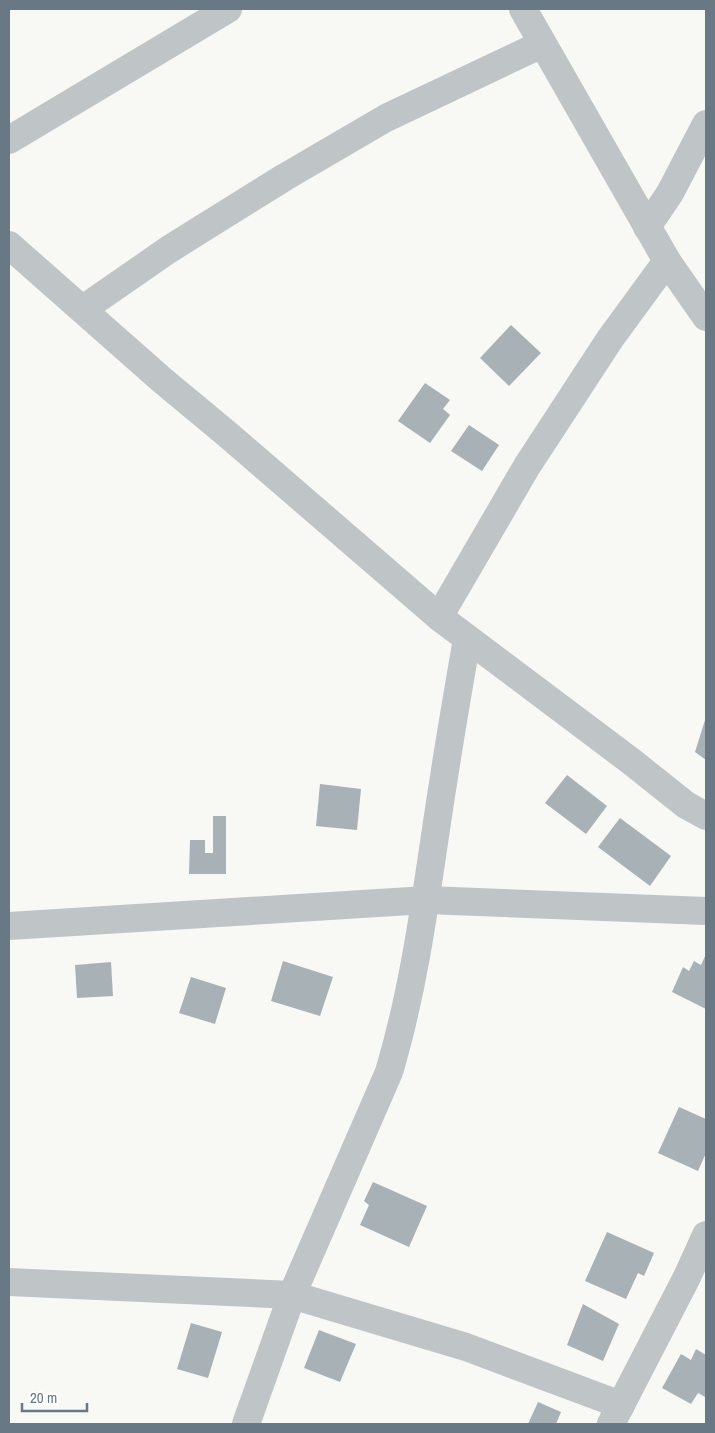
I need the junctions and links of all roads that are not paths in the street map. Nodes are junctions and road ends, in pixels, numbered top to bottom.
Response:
1 (228, 9) edge
2 (523, 9) edge
3 (542, 44) junction
4 (706, 124) edge
5 (9, 140) edge
6 (647, 227) junction
7 (9, 245) edge
8 (667, 261) junction
9 (83, 309) junction
10 (706, 317) edge
11 (439, 617) junction
12 (467, 639) junction
13 (706, 816) edge
14 (426, 900) junction
15 (706, 911) edge
16 (9, 926) edge
17 (706, 1235) edge
18 (697, 1279) edge
19 (9, 1282) edge
20 (292, 1295) junction
21 (616, 1414) edge
22 (246, 1424) edge

1 - 5 street
2 - 3 street
3 - 6 street
3 - 9 street
4 - 6 street
6 - 8 street
7 - 9 street
8 - 10 street
8 - 11 street
9 - 11 street
11 - 12 street
12 - 13 street
12 - 14 street
14 - 15 street
14 - 16 street
14 - 20 street
17 - 18 street
18 - 21 street
19 - 20 street
20 - 21 street
20 - 22 street

